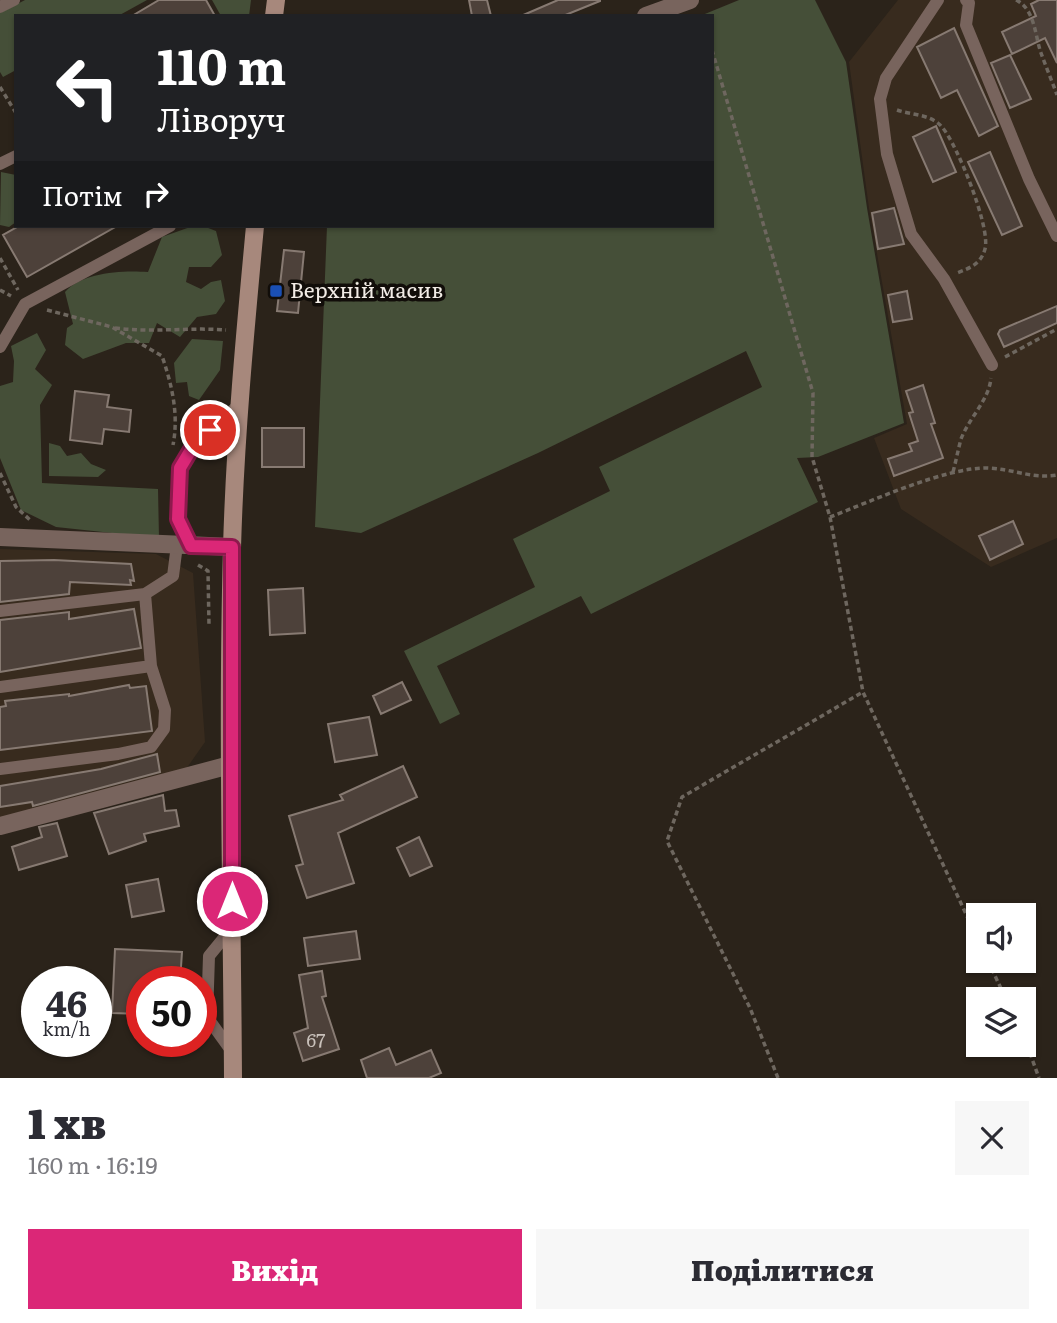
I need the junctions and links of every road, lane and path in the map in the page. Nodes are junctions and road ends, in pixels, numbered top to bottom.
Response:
1 (14, 0) edge
2 (690, 0) edge
3 (938, 0) edge
4 (1016, 0) edge
5 (972, 1) edge
6 (0, 7) edge
7 (652, 14) edge
8 (714, 57) edge
9 (0, 87) edge
10 (1057, 95) edge
11 (880, 99) junction
12 (14, 110) edge
13 (166, 228) edge
14 (255, 228) edge
15 (1057, 236) edge
16 (0, 258) edge
17 (944, 279) junction
18 (0, 290) edge
19 (25, 304) junction
20 (112, 327) junction
21 (1057, 329) edge
22 (228, 331) dead end
23 (0, 347) edge
24 (992, 365) junction
25 (240, 404) junction
26 (171, 453) dead end
27 (953, 472) junction
28 (0, 473) edge
29 (1057, 475) edge
30 (830, 516) junction
31 (0, 537) edge
32 (61, 540) junction
33 (184, 545) junction
34 (232, 547) junction
35 (145, 594) junction
36 (0, 611) edge
37 (151, 666) junction
38 (0, 687) edge
39 (863, 692) junction
40 (230, 765) junction
41 (0, 769) edge
42 (0, 825) edge
43 (966, 914) edge
44 (232, 928) junction
45 (233, 1054) junction
46 (1031, 1057) edge
47 (233, 1078) edge
48 (779, 1078) edge
49 (1039, 1078) edge

1 - 6 lane
2 - 7 street
3 - 11 lane
4 - 10 path
5 - 15 lane
8 - 30 path
9 - 12 path
11 - 17 lane
11 - 17 path
13 - 19 lane
14 - 25 main road
16 - 19 path
17 - 24 lane
18 - 19 path
19 - 20 path
19 - 23 lane
20 - 22 path
20 - 26 path
21 - 24 path
24 - 27 path
25 - 33 lane
25 - 34 main road
27 - 29 path
27 - 30 path
28 - 32 path
30 - 39 path
31 - 32 street
32 - 33 street
33 - 34 street
33 - 35 lane
34 - 40 main road
35 - 36 lane
35 - 37 lane
37 - 38 lane
37 - 41 lane
39 - 43 path
39 - 48 path
40 - 42 street
40 - 44 main road
44 - 45 main road
44 - 45 lane
45 - 47 main road
46 - 49 path

